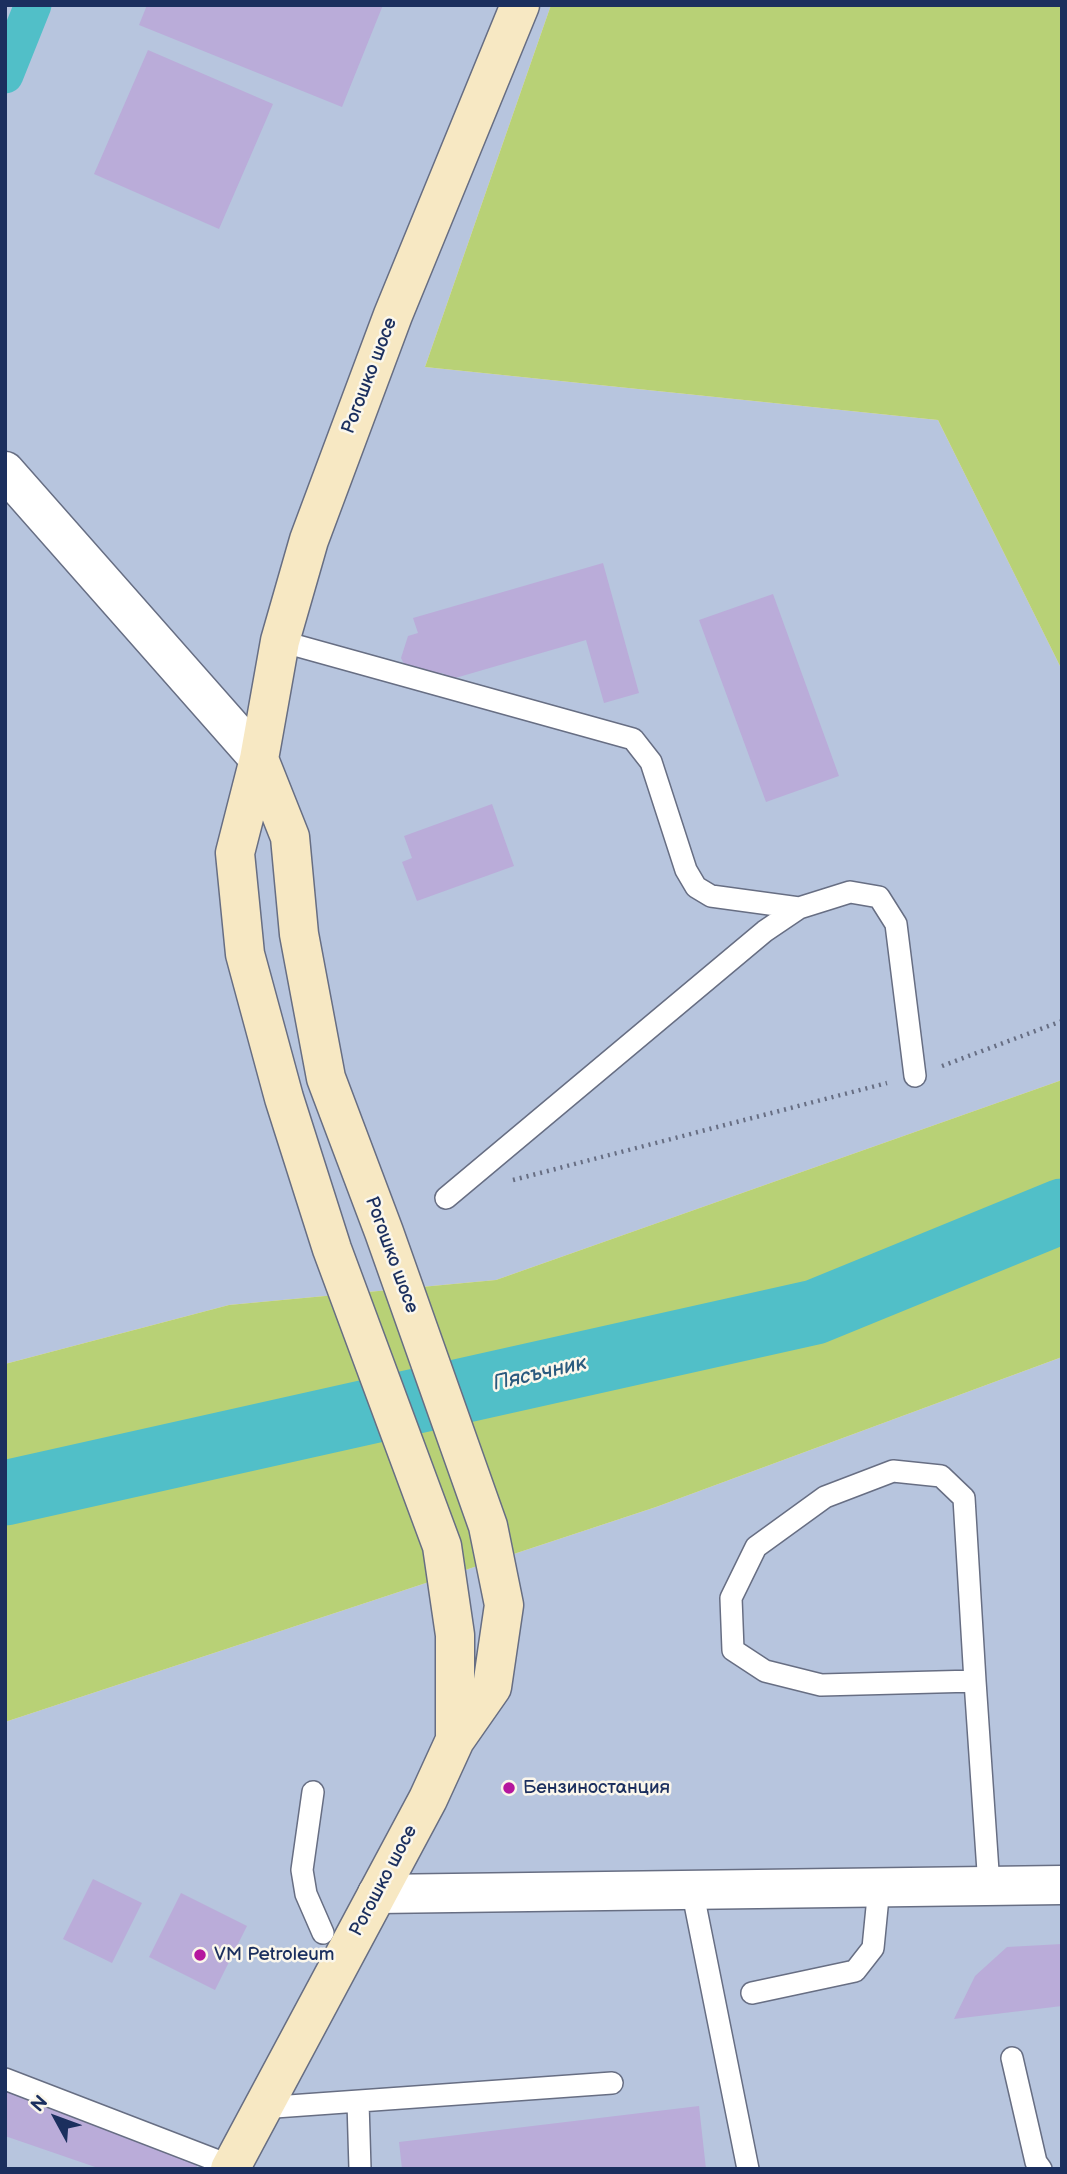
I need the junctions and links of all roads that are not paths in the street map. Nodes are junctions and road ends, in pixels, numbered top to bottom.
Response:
1 (520, 5) edge
2 (5, 471) edge
3 (280, 641) junction
4 (259, 759) junction
5 (799, 908) junction
6 (915, 1076) road end
7 (446, 1198) dead end
8 (975, 1681) junction
9 (455, 1740) junction
10 (313, 1791) dead end
11 (1062, 1885) edge
12 (989, 1886) junction
13 (880, 1887) junction
14 (692, 1889) junction
15 (377, 1894) junction
16 (323, 1933) dead end
17 (752, 1993) dead end
18 (1012, 2058) dead end
19 (5, 2079) edge
20 (612, 2083) dead end
21 (358, 2102) junction
22 (261, 2108) junction
23 (231, 2167) edge
24 (360, 2169) edge
25 (748, 2169) edge
26 (1041, 2169) edge

1 - 3 main road, Рогошко шосе
2 - 4 street
3 - 4 main road, Рогошко шосе
3 - 5 lane
4 - 9 main road, Рогошко шосе
4 - 9 main road, Рогошко шосе
5 - 6 lane
5 - 7 lane
8 - 8 lane
8 - 12 lane
9 - 15 main road, Рогошко шосе
10 - 16 lane
11 - 12 street
12 - 13 street
13 - 14 street
13 - 17 lane
14 - 15 street
14 - 25 lane
15 - 22 main road, Рогошко шосе
18 - 26 lane
19 - 23 lane
20 - 21 lane
21 - 22 lane
21 - 24 lane
22 - 23 main road, Рогошко шосе

